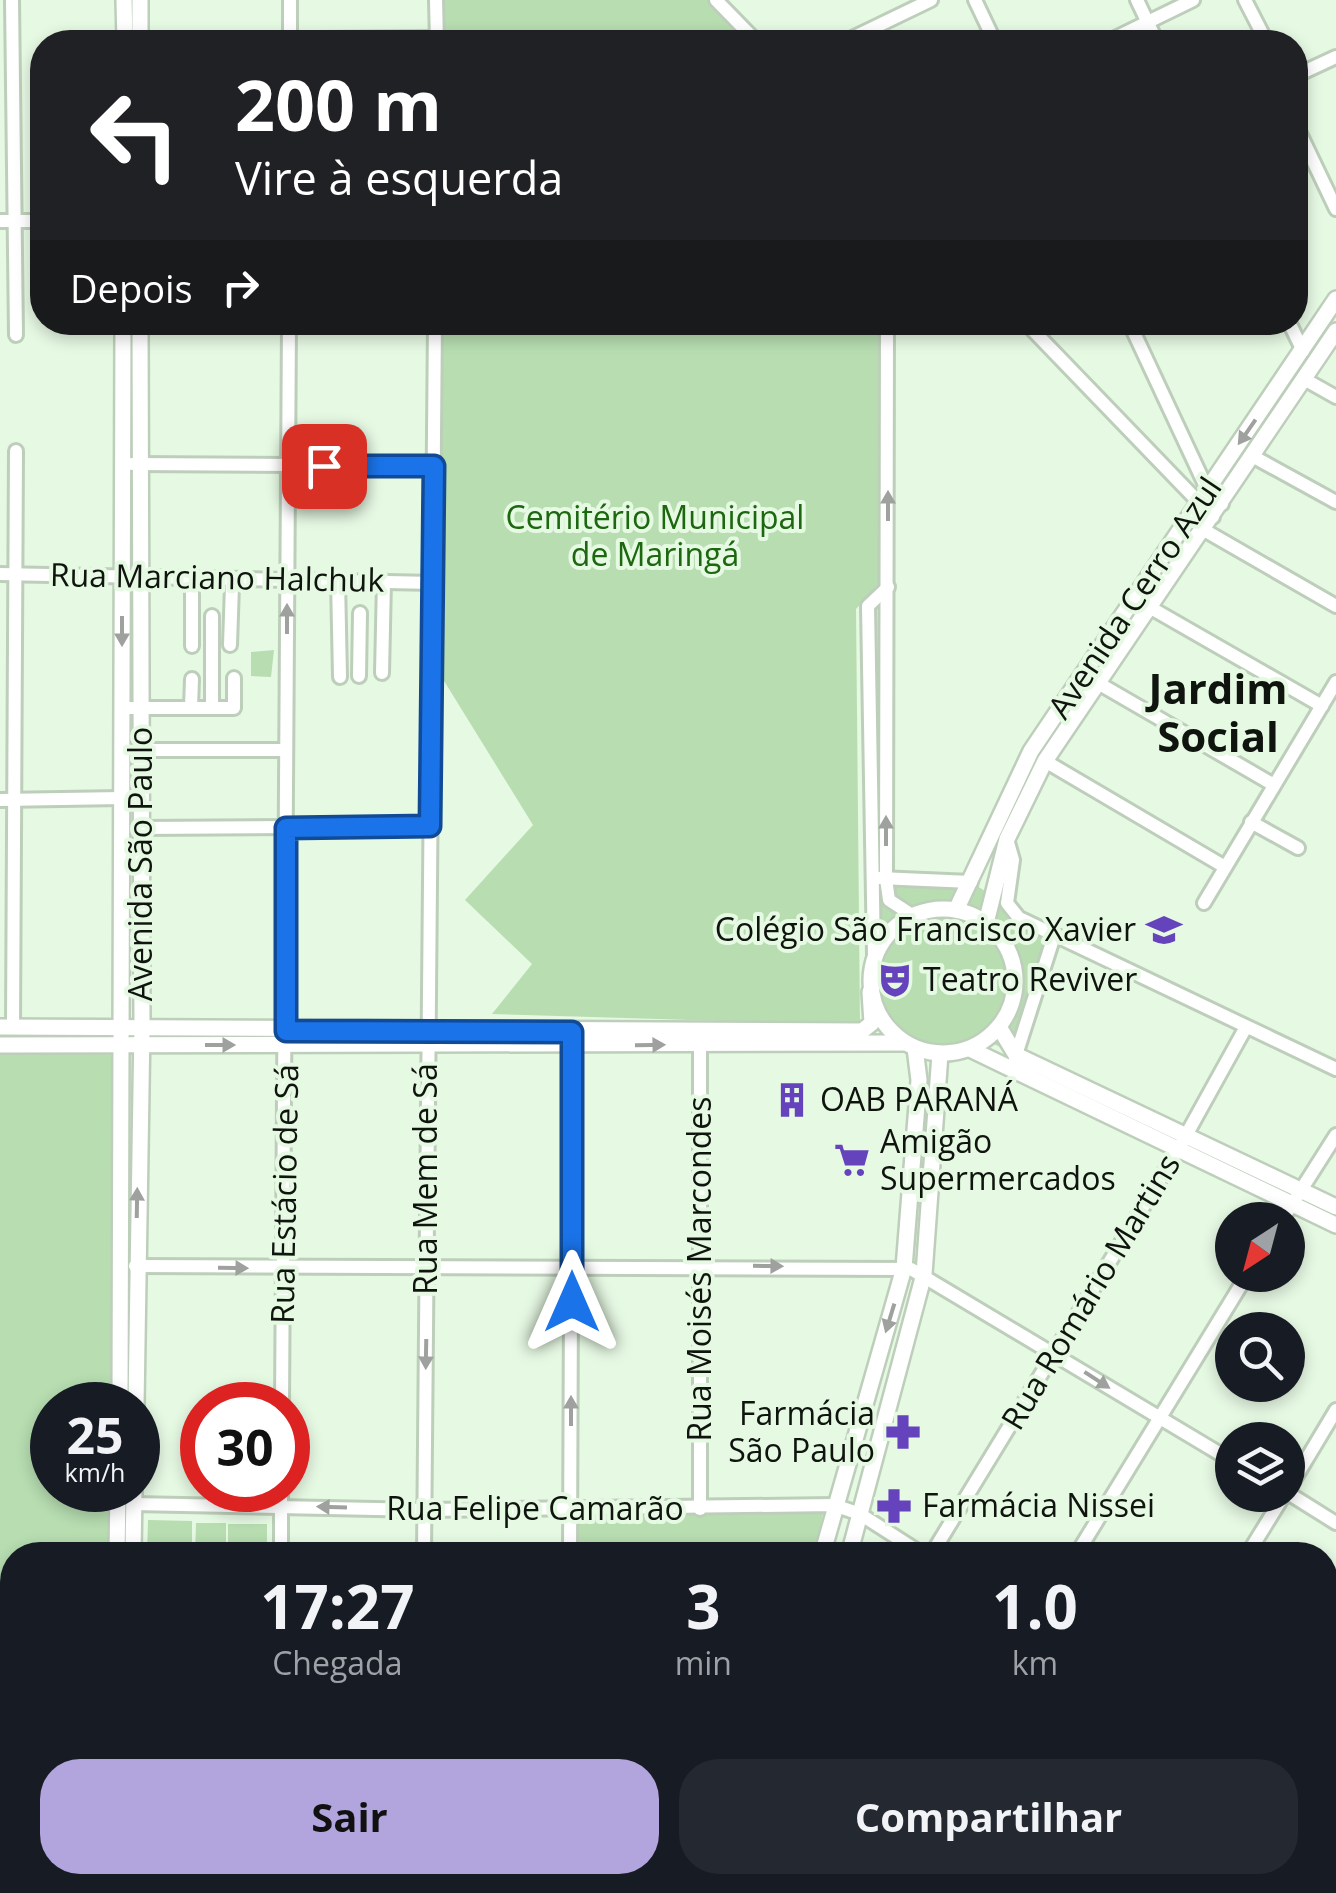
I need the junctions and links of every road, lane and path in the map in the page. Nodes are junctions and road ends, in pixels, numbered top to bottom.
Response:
1 (12, 0) edge
2 (124, 0) edge
3 (140, 0) edge
4 (290, 0) edge
5 (436, 0) edge
6 (716, 0) edge
7 (931, 0) edge
8 (975, 0) edge
9 (1137, 0) edge
10 (1193, 0) edge
11 (1245, 0) edge
12 (1148, 22) junction
13 (124, 30) edge
14 (140, 30) edge
15 (290, 30) edge
16 (437, 30) edge
17 (746, 30) edge
18 (869, 30) edge
19 (989, 30) edge
20 (1132, 30) edge
21 (1152, 30) edge
22 (1260, 30) edge
23 (1336, 57) edge
24 (1308, 70) edge
25 (6, 114) edge
26 (1308, 151) edge
27 (1336, 208) edge
28 (7, 221) edge
29 (1336, 299) edge
30 (1336, 331) edge
31 (16, 335) dead end
32 (123, 335) edge
33 (140, 335) edge
34 (289, 335) edge
35 (436, 335) edge
36 (887, 335) edge
37 (1038, 335) edge
38 (1134, 335) edge
39 (1295, 335) edge
40 (1303, 352) junction
41 (1296, 376) junction
42 (1336, 397) edge
43 (16, 451) dead end
44 (1254, 457) junction
45 (123, 464) junction
46 (140, 464) junction
47 (288, 466) junction
48 (434, 466) junction
49 (1203, 496) junction
50 (1336, 502) edge
51 (1213, 517) junction
52 (7, 574) edge
53 (123, 576) junction
54 (141, 576) junction
55 (287, 578) junction
56 (338, 580) junction
57 (384, 582) junction
58 (435, 583) junction
59 (232, 585) dead end
60 (888, 587) junction
61 (192, 589) dead end
62 (1336, 606) edge
63 (1151, 608) junction
64 (338, 613) junction
65 (383, 613) junction
66 (360, 614) junction
67 (192, 616) junction
68 (212, 616) junction
69 (230, 616) junction
70 (230, 644) dead end
71 (192, 646) dead end
72 (382, 673) dead end
73 (340, 676) dead end
74 (359, 676) dead end
75 (192, 678) dead end
76 (234, 678) dead end
77 (1336, 682) edge
78 (1098, 683) junction
79 (1322, 706) junction
80 (212, 707) junction
81 (122, 708) junction
82 (140, 708) junction
83 (191, 708) junction
84 (141, 750) junction
85 (286, 750) junction
86 (1045, 761) junction
87 (1274, 785) junction
88 (1021, 793) junction
89 (123, 798) junction
90 (7, 800) edge
91 (1252, 822) junction
92 (430, 826) junction
93 (141, 828) junction
94 (286, 828) junction
95 (1006, 840) junction
96 (1298, 848) dead end
97 (1225, 867) junction
98 (870, 877) junction
99 (886, 879) junction
100 (971, 882) junction
101 (1204, 903) dead end
102 (956, 910) junction
103 (912, 915) junction
104 (986, 923) junction
105 (1054, 936) junction
106 (874, 955) junction
107 (870, 992) junction
108 (123, 1026) junction
109 (142, 1026) junction
110 (6, 1027) edge
111 (1000, 1027) junction
112 (1246, 1027) junction
113 (700, 1037) junction
114 (286, 1038) junction
115 (427, 1038) junction
116 (572, 1039) junction
117 (0, 1044) edge
118 (123, 1045) junction
119 (141, 1045) junction
120 (910, 1046) junction
121 (970, 1049) junction
122 (940, 1054) junction
123 (1014, 1062) junction
124 (1336, 1069) edge
125 (1336, 1135) edge
126 (1182, 1142) junction
127 (1296, 1197) junction
128 (1293, 1202) edge
129 (1336, 1207) edge
130 (1336, 1225) edge
131 (698, 1265) junction
132 (136, 1266) junction
133 (572, 1267) junction
134 (904, 1268) junction
135 (284, 1269) junction
136 (426, 1270) junction
137 (924, 1274) junction
138 (1237, 1292) edge
139 (1055, 1352) junction
140 (129, 1378) junction
141 (128, 1382) edge
142 (130, 1382) edge
143 (282, 1382) edge
144 (1336, 1410) edge
145 (1158, 1419) junction
146 (1215, 1452) edge
147 (1305, 1461) edge
148 (1305, 1503) edge
149 (834, 1505) junction
150 (310, 1507) edge
151 (700, 1508) junction
152 (570, 1509) junction
153 (424, 1510) junction
154 (118, 1512) edge
155 (133, 1512) edge
156 (281, 1512) edge
157 (1274, 1512) edge
158 (860, 1514) junction
159 (1336, 1522) edge
160 (117, 1542) edge
161 (133, 1542) edge
162 (281, 1542) edge
163 (424, 1542) edge
164 (570, 1542) edge
165 (825, 1542) edge
166 (852, 1542) edge
167 (906, 1542) edge
168 (936, 1542) edge
169 (1084, 1542) edge
170 (1255, 1542) edge

1 - 25 street
2 - 13 main road
3 - 14 main road
4 - 15 street
5 - 16 street
6 - 17 street
7 - 18 street
8 - 19 street
9 - 12 street
10 - 12 street
11 - 22 street
12 - 20 street
12 - 21 street
23 - 24 street
25 - 28 street
26 - 27 street
28 - 31 street
29 - 40 main road, Avenida Cerro Azul
30 - 41 main road, Avenida Cerro Azul
32 - 45 main road, Avenida São Paulo
33 - 46 main road, Avenida São Paulo
34 - 47 street, Rua Estácio de Sá
35 - 48 street, Rua Mem de Sá
60 -> 36 street
37 - 49 street
38 - 49 street
39 - 40 street
40 - 41 main road, Avenida Cerro Azul
41 - 42 street
41 - 44 main road, Avenida Cerro Azul
41 -> 49 main road, Avenida Cerro Azul
43 - 52 street
44 - 50 street
44 - 51 main road, Avenida Cerro Azul
45 - 46 street
45 - 53 main road, Avenida São Paulo
46 - 47 street
46 - 54 main road, Avenida São Paulo
47 - 48 street
47 - 55 street, Rua Estácio de Sá
48 - 58 street, Rua Mem de Sá
49 - 51 street
49 - 88 main road, Avenida Cerro Azul
51 - 62 street
51 - 63 main road, Avenida Cerro Azul
52 - 53 street, Rua Marciano Halchuk
52 - 90 street
53 - 54 street, Rua Marciano Halchuk
53 -> 81 main road, Avenida São Paulo
54 - 55 street, Rua Marciano Halchuk
54 - 82 main road, Avenida São Paulo
55 - 56 street, Rua Marciano Halchuk
85 -> 55 street, Rua Estácio de Sá
56 - 57 street, Rua Marciano Halchuk
56 - 64 street
57 - 58 street, Rua Marciano Halchuk
57 - 65 street
58 - 92 street, Rua Mem de Sá
59 - 69 street
60 - 98 street
99 -> 60 street
61 - 67 street
63 - 78 main road, Avenida Cerro Azul
63 - 79 street
64 - 66 street
64 - 73 street
65 - 66 street
65 - 72 street
66 - 74 street
67 - 68 street
67 - 71 street
68 - 69 street
68 - 80 street
69 - 70 street
75 - 83 street
76 - 80 street
77 - 79 street
78 - 86 main road, Avenida Cerro Azul
78 - 87 street
79 - 87 street
80 - 83 street
81 - 82 street
81 - 89 main road, Avenida São Paulo
82 - 83 street
82 - 84 main road, Avenida São Paulo
84 - 85 street
84 - 93 main road, Avenida São Paulo
85 - 94 street, Rua Estácio de Sá
86 - 88 main road, Avenida Cerro Azul
86 - 97 street
87 - 91 street
88 - 95 main road, Avenida Cerro Azul
88 - 100 main road, Avenida Cerro Azul
89 - 90 street
89 - 108 main road, Avenida São Paulo
90 - 110 street
91 - 96 street
91 - 97 street
92 - 94 street
92 - 115 street, Rua Mem de Sá
93 - 94 street
93 - 109 main road, Avenida São Paulo
94 - 114 street, Rua Estácio de Sá
95 - 104 main road, Avenida Cerro Azul
95 - 105 street
97 - 101 street
98 - 99 street
98 - 106 street
99 - 100 street
99 - 103 street
100 - 102 main road, Avenida Cerro Azul
102 - 103 main road
102 - 104 main road
103 - 106 main road
104 - 111 main road
105 - 112 street
105 - 123 street
106 - 107 main road
107 - 113 main road
107 - 120 main road
108 - 109 main road
108 - 110 main road
108 - 118 main road, Avenida São Paulo
109 - 114 main road
109 - 119 main road, Avenida São Paulo
111 - 121 main road
111 - 123 main road
112 - 124 street
112 - 126 street, Rua Romário Martins
113 - 116 main road
113 - 120 main road
113 - 131 street, Rua Moisés Marcondes
114 - 115 main road
119 -> 114 main road
114 - 135 street, Rua Estácio de Sá
115 - 116 main road
115 - 136 street, Rua Mem de Sá
116 - 133 street
117 - 118 main road
118 - 119 main road
118 - 140 main road, Avenida São Paulo
132 -> 119 main road, Avenida São Paulo
120 - 122 main road
120 - 134 main road
121 - 122 main road
121 - 123 main road
122 - 137 main road
123 - 126 main road
125 - 127 street
126 - 127 main road
126 - 139 street, Rua Romário Martins
127 - 128 street
127 - 129 main road
127 - 130 main road
131 - 133 street
131 -> 134 street
131 - 151 street, Rua Moisés Marcondes
132 -> 135 street
132 - 140 main road, Avenida São Paulo
133 - 136 street
152 -> 133 street
134 - 137 street
134 -> 149 main road
135 - 136 street
135 - 143 street, Rua Estácio de Sá
136 -> 153 street, Rua Mem de Sá
137 - 139 street
137 - 158 main road
138 - 145 street
139 -> 145 street
139 - 168 street, Rua Romário Martins
140 - 141 main road, Avenida São Paulo
140 - 142 main road, Avenida São Paulo
144 - 147 street
145 - 146 street
145 - 169 street
148 - 159 street
149 - 151 street, Rua Felipe Camarão
149 - 158 street, Rua Felipe Camarão
149 - 165 main road
153 -> 150 street, Rua Felipe Camarão
151 - 152 street, Rua Felipe Camarão
152 - 153 street, Rua Felipe Camarão
152 - 164 street
153 - 163 street, Rua Mem de Sá
154 - 160 main road
155 - 161 main road
156 - 162 street
157 - 170 street
158 - 166 main road
158 - 167 street, Rua Felipe Camarão

